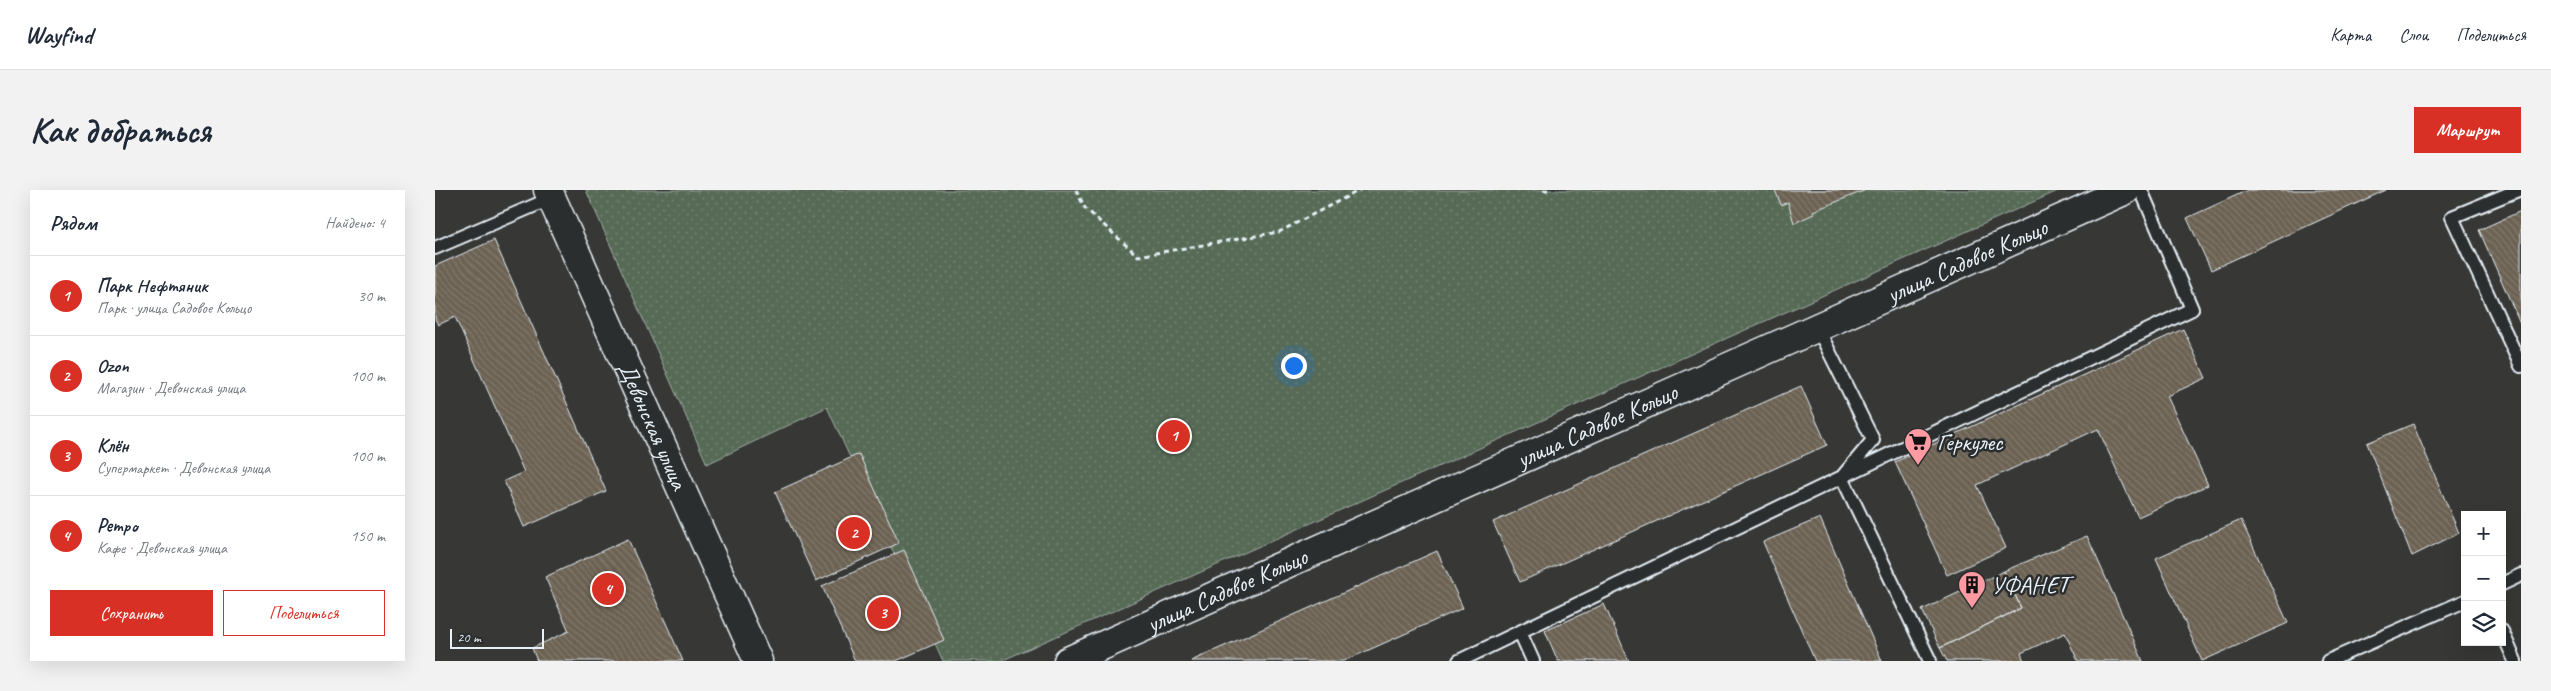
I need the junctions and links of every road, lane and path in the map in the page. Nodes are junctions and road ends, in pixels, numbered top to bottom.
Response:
1 (1076, 190) edge
2 (1360, 190) edge
3 (1543, 190) edge
4 (1549, 190) edge
5 (2126, 190) edge
6 (2141, 190) edge
7 (2518, 190) edge
8 (550, 194) edge
9 (435, 248) edge
10 (1817, 327) junction
11 (2521, 366) edge
12 (1842, 478) junction
13 (2521, 575) edge
14 (2506, 582) edge
15 (2461, 603) edge
16 (1522, 631) junction
17 (2506, 640) edge
18 (758, 661) edge
19 (1068, 661) edge
20 (1459, 661) edge
21 (1533, 661) edge
22 (1929, 661) edge
23 (2328, 661) edge
24 (2515, 661) edge

1 - 2 path
3 - 4 path
5 - 10 main road, улица Садовое Кольцо
6 - 12 lane
7 - 11 lane
8 - 9 lane
8 - 18 main road, Девонская улица
10 - 12 lane
10 - 19 main road, улица Садовое Кольцо
12 - 16 lane
12 - 22 lane
13 - 14 lane
15 - 23 lane
16 - 20 lane
16 - 21 lane
17 - 24 lane

